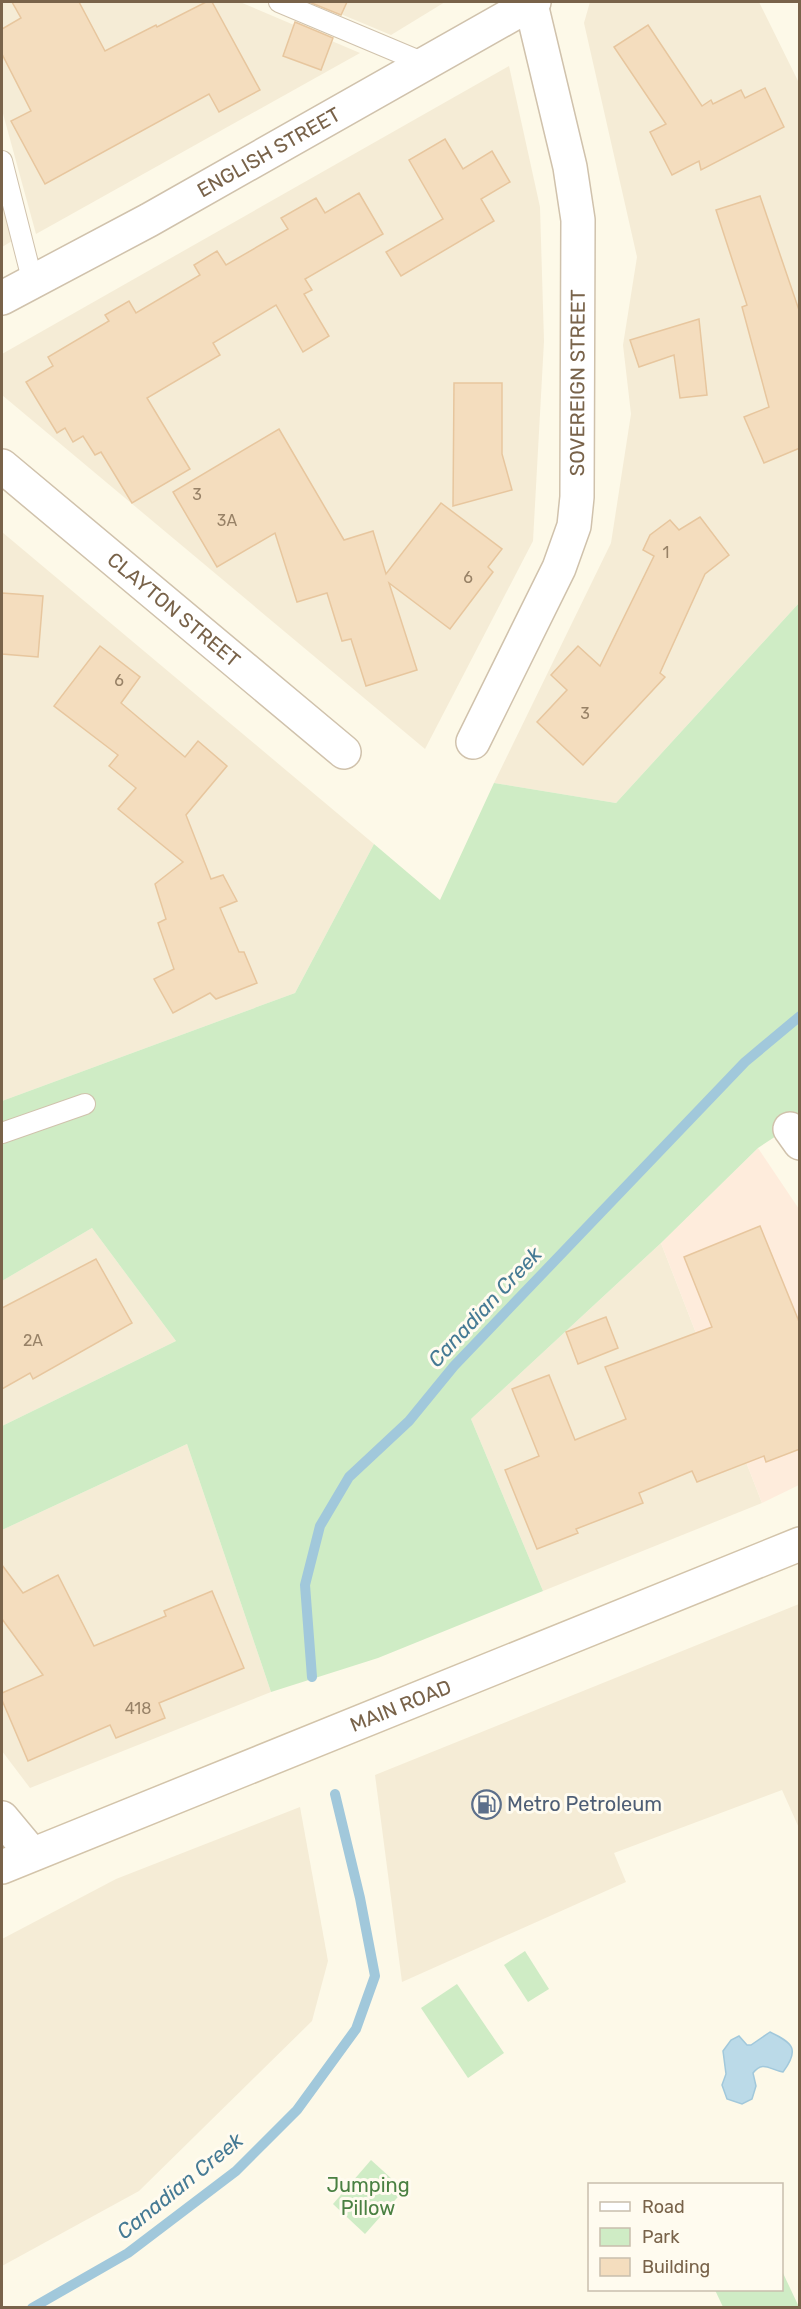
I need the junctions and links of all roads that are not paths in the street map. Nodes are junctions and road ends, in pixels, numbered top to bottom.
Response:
1 (279, 2) edge
2 (533, 3) edge
3 (424, 63) junction
4 (2, 161) edge
5 (33, 283) junction
6 (2, 298) edge
7 (2, 466) edge
8 (473, 742) dead end
9 (344, 752) dead end
10 (85, 1104) dead end
11 (2, 1133) edge
12 (800, 1544) edge
13 (2, 1818) edge
14 (32, 1854) junction
15 (2, 1867) edge

1 - 3 lane
2 - 3 street, ENGLISH STREET
2 - 8 street, SOVEREIGN STREET
3 - 5 street, ENGLISH STREET
4 - 5 lane
5 - 6 street, ENGLISH STREET
7 - 9 street, CLAYTON STREET
10 - 11 lane
12 - 14 street, MAIN ROAD
13 - 14 street
14 - 15 street, MAIN ROAD

